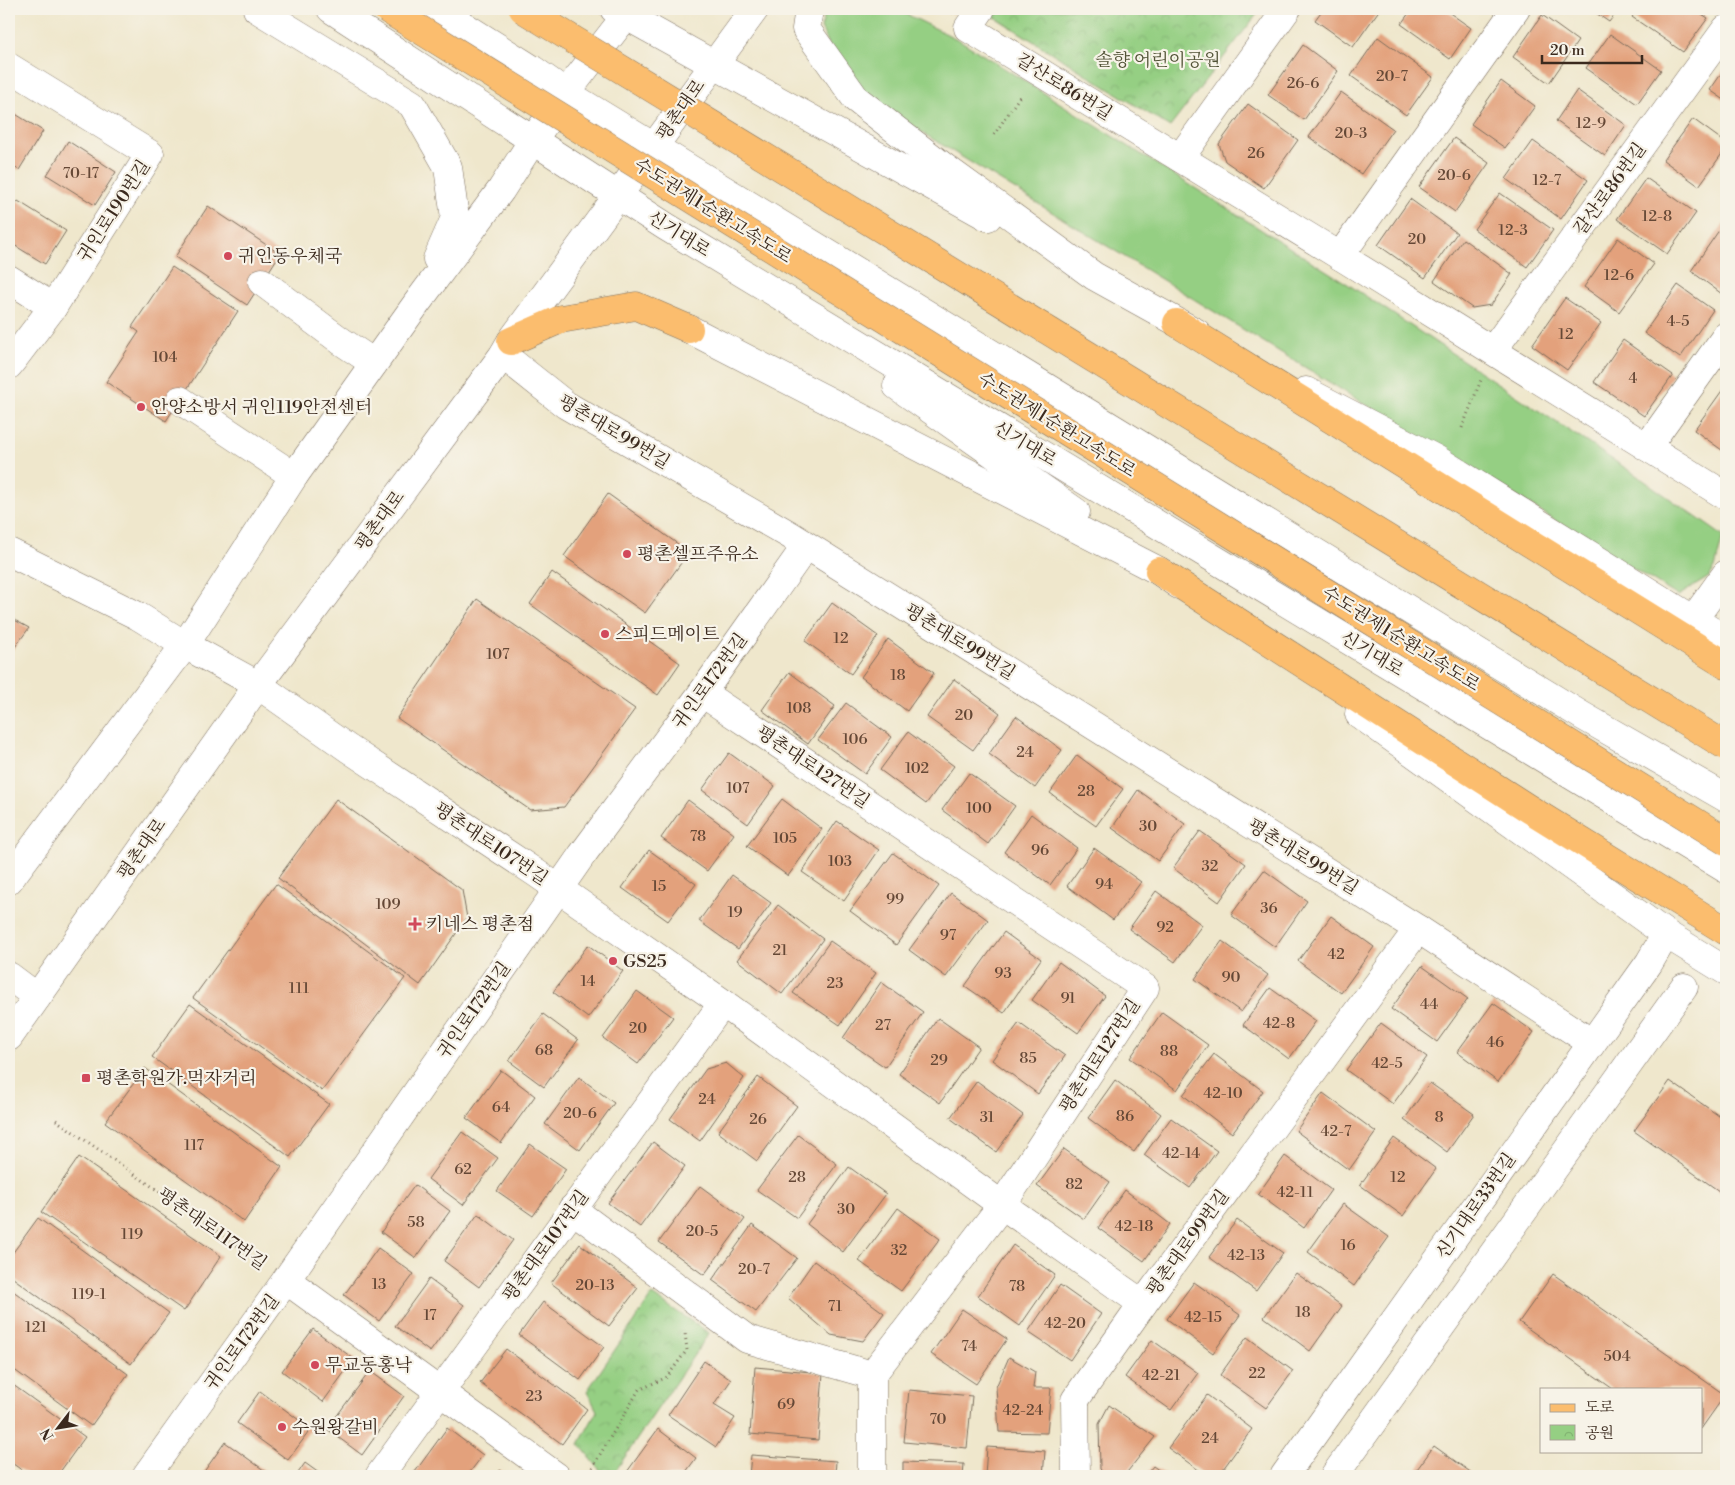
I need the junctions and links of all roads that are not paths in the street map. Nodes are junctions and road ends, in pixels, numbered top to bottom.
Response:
1 (257, 9) edge
2 (331, 9) edge
3 (387, 9) edge
4 (436, 9) edge
5 (523, 9) edge
6 (755, 9) edge
7 (809, 9) edge
8 (981, 9) edge
9 (1287, 9) edge
10 (1516, 9) edge
11 (623, 11) edge
12 (1726, 28) edge
13 (712, 65) junction
14 (9, 67) edge
15 (566, 93) junction
16 (533, 140) junction
17 (655, 146) junction
18 (1180, 158) junction
19 (618, 197) junction
20 (693, 243) junction
21 (1340, 256) junction
22 (1094, 276) junction
23 (9, 279) edge
24 (262, 282) dead end
25 (417, 303) junction
26 (53, 306) junction
27 (1177, 322) junction
28 (689, 329) joint
29 (1726, 336) edge
30 (507, 348) junction
31 (1493, 350) junction
32 (374, 363) junction
33 (9, 365) edge
34 (180, 400) dead end
35 (1647, 447) junction
36 (294, 476) junction
37 (1726, 496) edge
38 (806, 546) junction
39 (9, 552) edge
40 (1159, 570) junction
41 (1726, 574) edge
42 (1692, 620) junction
43 (1726, 640) edge
44 (185, 644) junction
45 (1726, 665) edge
46 (258, 686) junction
47 (702, 694) junction
48 (1726, 746) edge
49 (1726, 798) edge
50 (1726, 841) edge
51 (1726, 869) edge
52 (9, 880) edge
53 (559, 889) junction
54 (1418, 928) junction
55 (1726, 931) edge
56 (1666, 934) junction
57 (1726, 971) edge
58 (9, 976) edge
59 (1684, 987) dead end
60 (37, 997) junction
61 (723, 1003) junction
62 (9, 1037) edge
63 (1592, 1044) junction
64 (1002, 1205) junction
65 (572, 1210) junction
66 (286, 1280) junction
67 (1143, 1304) junction
68 (872, 1375) junction
69 (440, 1392) junction
70 (146, 1476) edge
71 (379, 1476) edge
72 (556, 1476) edge
73 (872, 1476) edge
74 (1076, 1476) edge
75 (1284, 1476) edge
76 (1334, 1476) edge

1 - 25 street
2 - 16 street, 신기대로
3 - 50 main road, 수도권제1순환고속도로, bridge
4 - 15 street
5 - 48 main road, bridge
6 - 13 street, 평촌대로
7 - 22 street
8 - 18 street, 갈산로86번길
9 - 18 street
10 - 21 street
11 - 13 street
11 - 15 street
12 - 31 street, 갈산로86번길
13 - 17 street, 평촌대로
13 - 22 street
14 - 26 street, 귀인로190번길
15 - 16 street
15 - 17 street
16 - 19 street, 신기대로
16 - 25 street
17 - 19 street, 평촌대로
17 - 49 street
18 - 21 street, 갈산로86번길
19 - 20 street, 신기대로
19 - 30 street, 평촌대로
20 - 40 street
20 - 51 street, 신기대로
21 - 31 street, 갈산로86번길
22 - 27 street
23 - 26 street
24 - 32 street
25 - 32 street
26 - 33 street, 귀인로190번길
27 - 42 street
27 - 45 main road
28 - 30 main road
28 - 40 street
29 - 35 street
30 - 38 street, 평촌대로99번길
30 - 46 street, 평촌대로
31 - 35 street, 갈산로86번길
32 - 36 street
34 - 36 street
35 - 37 street, 갈산로86번길
36 - 44 street
38 - 47 street, 귀인로172번길
38 - 54 street, 평촌대로99번길
39 - 44 street, 평촌대로107번길
40 - 55 main road
40 - 56 street
41 - 42 street
42 - 43 street
44 - 46 street, 평촌대로107번길
44 - 52 street
46 - 53 street, 평촌대로107번길
46 - 60 street, 평촌대로
47 - 53 street, 귀인로172번길
47 - 64 street, 평촌대로127번길
53 - 61 street, 평촌대로107번길
53 - 66 street, 귀인로172번길
54 - 63 street, 평촌대로99번길
54 - 67 street, 평촌대로99번길
56 - 57 street
56 - 63 street, 신기대로33번길
58 - 60 street
59 - 76 street
60 - 62 street, 평촌대로
61 - 64 street, 평촌대로107번길
61 - 65 street, 평촌대로107번길
63 - 75 street, 신기대로33번길
64 - 67 street, 평촌대로107번길
64 - 68 street, 평촌대로127번길
65 - 68 street
65 - 69 street, 평촌대로107번길
66 - 69 street, 평촌대로117번길
66 - 70 street, 귀인로172번길
67 - 74 street, 평촌대로99번길
68 - 73 street
69 - 71 street
69 - 72 street, 평촌대로117번길

